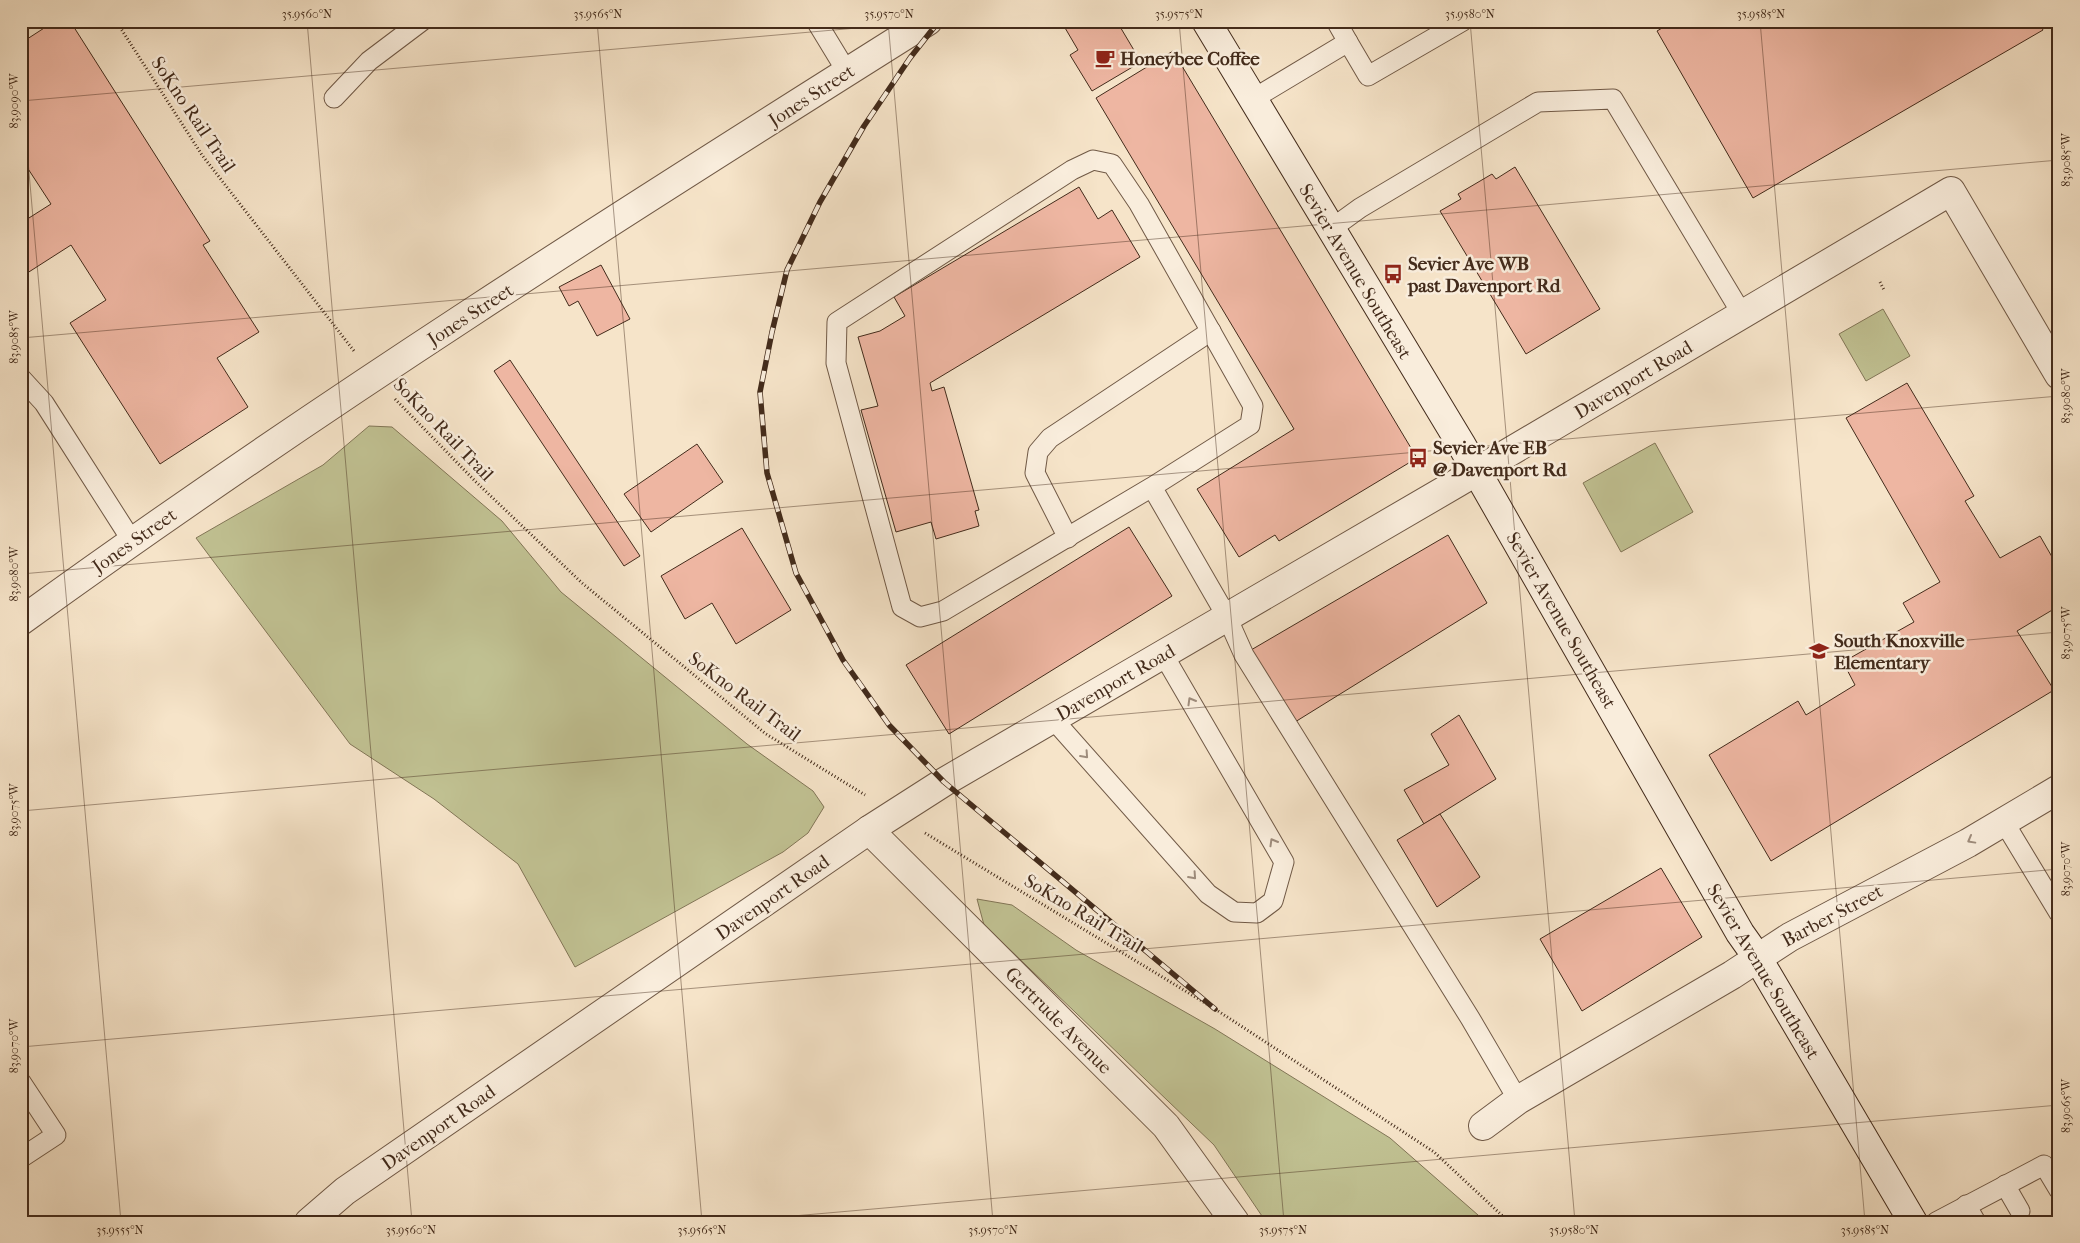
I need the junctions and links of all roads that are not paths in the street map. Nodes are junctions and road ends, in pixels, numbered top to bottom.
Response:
1 (422, 21) edge
2 (816, 21) edge
3 (928, 21) edge
4 (1206, 21) edge
5 (1336, 21) edge
6 (1464, 21) edge
7 (1348, 42) junction
8 (847, 72) junction
9 (334, 98) dead end
10 (1253, 99) junction
11 (1331, 229) junction
12 (1742, 314) junction
13 (1211, 331) junction
14 (2059, 375) edge
15 (21, 378) edge
16 (1476, 471) junction
17 (1152, 487) junction
18 (1068, 538) junction
19 (132, 541) junction
20 (1227, 617) junction
21 (21, 621) edge
22 (1163, 654) junction
23 (1052, 718) junction
24 (2059, 789) edge
25 (2004, 822) junction
26 (869, 830) junction
27 (2059, 913) edge
28 (1757, 958) junction
29 (21, 1082) edge
30 (1518, 1100) junction
31 (1483, 1126) dead end
32 (21, 1158) edge
33 (2005, 1185) junction
34 (2059, 1190) edge
35 (1966, 1205) junction
36 (2020, 1210) dead end
37 (309, 1222) edge
38 (1235, 1222) edge
39 (1912, 1222) edge
40 (1936, 1222) edge
41 (1976, 1222) edge

1 - 9 lane
2 - 8 lane
3 - 8 street, Jones Street
4 - 10 street, Sevier Avenue Southeast
5 - 7 lane
6 - 7 lane
7 - 10 lane
8 - 19 street, Jones Street
10 - 11 street, Sevier Avenue Southeast
11 - 12 lane
11 - 16 street, Sevier Avenue Southeast
12 - 14 street, Davenport Road
12 - 16 street, Davenport Road
13 - 17 lane
13 - 18 lane
13 - 18 lane
15 - 19 lane
16 - 20 street, Davenport Road
16 - 28 street, Sevier Avenue Southeast
17 - 18 lane
17 - 20 lane
19 - 21 street, Jones Street
20 - 22 street, Davenport Road
20 - 30 lane
22 - 23 street, Davenport Road
23 -> 22 lane
23 - 26 street, Davenport Road
24 - 25 street, Barber Street
25 - 27 lane
25 -> 28 street, Barber Street
26 - 37 street, Davenport Road
26 - 38 street, Gertrude Avenue
28 - 30 street, Barber Street
28 - 39 street, Sevier Avenue Southeast
29 - 32 lane
30 - 31 street, Barber Street
33 - 34 lane
33 - 35 lane
33 - 36 lane
35 - 40 lane
35 - 41 lane

